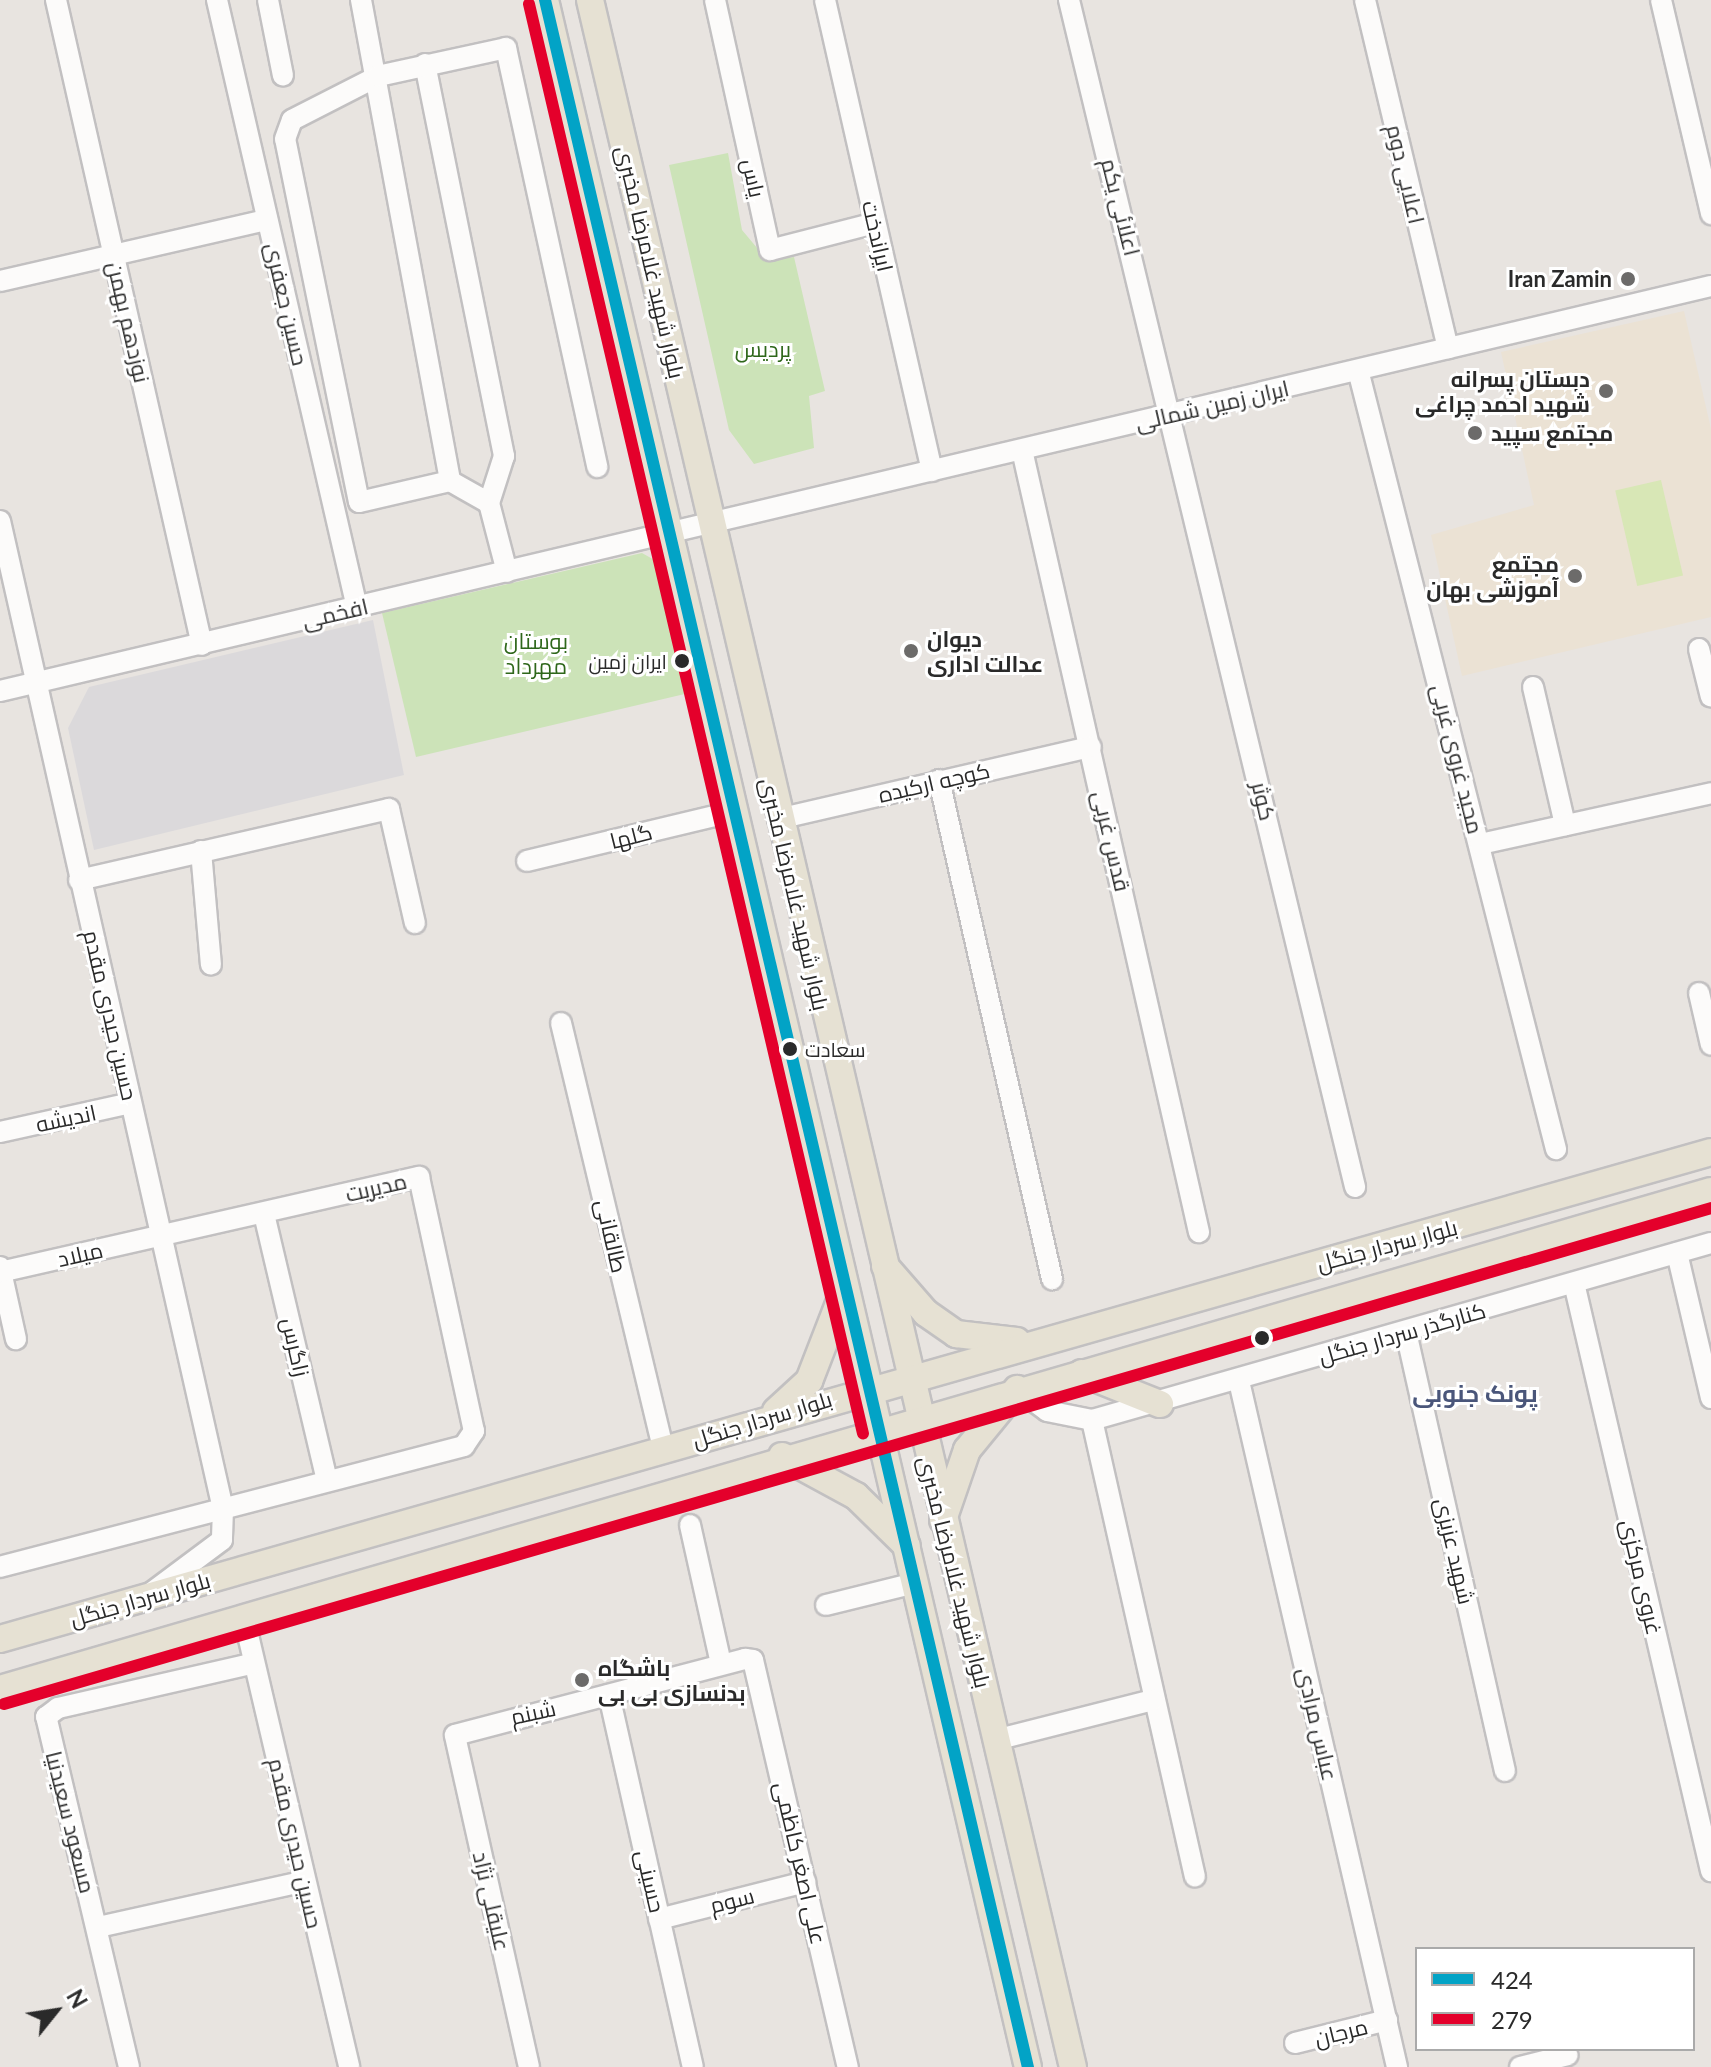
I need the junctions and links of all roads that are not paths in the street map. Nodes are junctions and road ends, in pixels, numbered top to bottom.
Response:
1 (56, 0) edge
2 (217, 0) edge
3 (268, 0) edge
4 (361, 0) edge
5 (545, 0) edge
6 (590, 0) edge
7 (715, 0) edge
8 (825, 0) edge
9 (1069, 0) edge
10 (1365, 0) edge
11 (1661, 0) edge
12 (425, 64) junction
13 (283, 76) dead end
14 (378, 76) junction
15 (1711, 214) edge
16 (267, 220) junction
17 (875, 223) junction
18 (114, 255) junction
19 (0, 281) edge
20 (1711, 286) edge
21 (1448, 348) junction
22 (1358, 370) junction
23 (1173, 414) junction
24 (1022, 450) junction
25 (597, 467) dead end
26 (932, 471) junction
27 (450, 481) junction
28 (489, 503) junction
29 (0, 521) edge
30 (712, 524) junction
31 (670, 534) junction
32 (507, 572) junction
33 (357, 608) junction
34 (202, 645) junction
35 (1699, 649) dead end
36 (37, 683) junction
37 (1533, 687) dead end
38 (0, 691) edge
39 (1711, 697) edge
40 (1091, 747) junction
41 (939, 780) junction
42 (1711, 793) edge
43 (735, 811) junction
44 (778, 819) junction
45 (1565, 825) junction
46 (1480, 844) junction
47 (201, 851) junction
48 (527, 861) dead end
49 (79, 880) junction
50 (415, 923) dead end
51 (211, 965) dead end
52 (1699, 993) dead end
53 (561, 1023) dead end
54 (1711, 1045) edge
55 (131, 1103) junction
56 (0, 1132) edge
57 (1556, 1149) dead end
58 (1711, 1152) edge
59 (1355, 1187) dead end
60 (1711, 1191) edge
61 (264, 1214) junction
62 (1199, 1232) dead end
63 (161, 1235) junction
64 (1711, 1243) edge
65 (1677, 1253) junction
66 (878, 1255) junction
67 (0, 1270) edge
68 (1052, 1279) dead end
69 (1574, 1283) junction
70 (845, 1284) junction
71 (1406, 1332) junction
72 (16, 1339) dead end
73 (1032, 1343) junction
74 (1082, 1373) junction
75 (908, 1377) junction
76 (1239, 1381) junction
77 (869, 1388) junction
78 (1017, 1389) junction
79 (1711, 1398) edge
80 (1160, 1404) junction
81 (772, 1414) junction
82 (918, 1419) junction
83 (1092, 1420) junction
84 (879, 1430) junction
85 (663, 1449) junction
86 (782, 1456) junction
87 (327, 1481) junction
88 (223, 1509) junction
89 (943, 1520) junction
90 (690, 1525) dead end
91 (907, 1546) junction
92 (0, 1567) edge
93 (915, 1583) junction
94 (144, 1598) junction
95 (826, 1605) dead end
96 (244, 1618) junction
97 (0, 1639) edge
98 (753, 1660) joint
99 (254, 1663) junction
100 (721, 1664) junction
101 (0, 1689) edge
102 (609, 1695) junction
103 (1153, 1700) junction
104 (455, 1735) joint
105 (995, 1740) junction
106 (1505, 1771) dead end
107 (1711, 1871) edge
108 (1195, 1877) dead end
109 (305, 1881) junction
110 (805, 1882) junction
111 (659, 1919) junction
112 (98, 1927) junction
113 (1387, 2020) junction
114 (1295, 2043) dead end
115 (1568, 2055) dead end
116 (129, 2067) edge
117 (349, 2067) edge
118 (529, 2067) edge
119 (693, 2067) edge
120 (848, 2067) edge
121 (1028, 2067) edge
122 (1073, 2067) edge
123 (1397, 2067) edge
124 (1520, 2067) edge

1 - 18 street, نوزدهم بهمن
2 - 16 street, حسین جعفری
3 - 13 street
4 - 14 street
5 - 31 main road, بلوار شهید غلامرضا مخبری
6 - 30 main road, بلوار شهید غلامرضا مخبری
7 - 17 street, یاس
8 - 17 street, ایراندخت
9 - 23 street, اعلائی یکم
10 - 21 street, اعلایی دوم
11 - 15 street
12 - 14 street
12 - 25 street
12 - 28 street
14 - 27 street
14 - 27 street
16 - 18 street
16 - 33 street, حسین جعفری
17 - 26 street, ایراندخت
18 - 19 street
18 - 34 street, نوزدهم بهمن
20 - 21 street, ایران زمین شمالی
21 - 22 street, ایران زمین شمالی
22 - 23 street, ایران زمین شمالی
22 - 46 street, مجید غروی غربی
23 - 24 street, ایران زمین شمالی
23 - 59 street, کوثر
24 - 26 street, ایران زمین شمالی
24 - 40 street, قدس غربی
26 - 30 street, ایران زمین شمالی
27 - 28 street
28 - 32 street
29 - 36 street, حسین حیدری مقدم
30 - 31 street, ایران زمین شمالی
30 - 44 main road, بلوار شهید غلامرضا مخبری
31 - 32 street, افخمی
31 - 43 main road, بلوار شهید غلامرضا مخبری
32 - 33 street, افخمی
33 - 34 street, افخمی
34 - 36 street, افخمی
35 - 39 street
36 - 38 street, افخمی
36 - 49 street, حسین حیدری مقدم
37 - 45 street
40 - 41 street, کوچه ارکیده
40 - 62 street, قدس غربی
41 - 44 street, کوچه ارکیده
41 - 68 street
42 - 45 street
43 - 48 street, گلها
43 - 70 main road, بلوار شهید غلامرضا مخبری
44 - 66 main road, بلوار شهید غلامرضا مخبری
45 - 46 street
46 - 57 street, مجید غروی غربی
47 - 49 street
47 - 50 street
47 - 51 street
49 - 55 street, حسین حیدری مقدم
52 - 54 street
53 - 85 street, طالقانی
55 - 56 street, اندیشه
55 - 63 street, حسین حیدری مقدم
58 - 73 main road, بلوار سردار جنگل
60 - 74 main road, بلوار سردار جنگل
61 - 63 street, مدیریت
61 - 87 street, زاگرس
61 - 87 street, مدیریت
63 - 67 street, میلاد
63 - 88 street, حسین حیدری مقدم
64 - 65 street, کنارگذر سردار جنگل
65 - 69 street, کنارگذر سردار جنگل
65 - 79 street
66 - 73 main road
66 - 75 main road, بلوار شهید غلامرضا مخبری
67 - 72 street
69 - 71 street, کنارگذر سردار جنگل
69 - 107 street, غروی مرکزی
70 - 77 main road, بلوار شهید غلامرضا مخبری
70 - 81 main road
71 - 76 street, کنارگذر سردار جنگل
71 - 106 street, شهید عزیزی
73 - 75 main road, بلوار سردار جنگل
74 - 78 main road, بلوار سردار جنگل
74 - 80 main road
75 - 77 main road, بلوار سردار جنگل
75 - 82 main road, بلوار شهید غلامرضا مخبری
76 - 80 street, کنارگذر سردار جنگل
76 - 113 street, عباس مرادی
77 - 81 main road, بلوار سردار جنگل
77 - 84 main road, بلوار شهید غلامرضا مخبری
78 - 82 main road, بلوار سردار جنگل
78 - 83 street
78 - 89 main road
80 - 83 street, کنارگذر سردار جنگل
81 - 85 main road, بلوار سردار جنگل
82 - 84 main road, بلوار سردار جنگل
82 - 89 main road, بلوار شهید غلامرضا مخبری
83 - 103 street
84 - 86 main road, بلوار سردار جنگل
84 - 91 main road, بلوار شهید غلامرضا مخبری
85 - 94 main road, بلوار سردار جنگل
86 - 91 main road
86 - 96 main road, بلوار سردار جنگل
87 - 88 street
88 - 92 street
88 - 94 street
89 - 105 main road, بلوار شهید غلامرضا مخبری
90 - 100 street
91 - 93 main road, بلوار شهید غلامرضا مخبری
93 - 95 street
93 - 121 main road, بلوار شهید غلامرضا مخبری
94 - 97 main road, بلوار سردار جنگل
96 - 99 street, حسین حیدری مقدم
96 - 101 main road, بلوار سردار جنگل
98 - 100 street, شبنم
98 - 110 street, علی اصغر کاظمی
99 - 109 street, حسین حیدری مقدم
99 - 112 street, مسعود سعیدنیا
100 - 102 street, شبنم
102 - 104 street, شبنم
102 - 111 street, حسینی
103 - 105 street
103 - 108 street
104 - 118 street, علیقلی نژاد
105 - 122 main road, بلوار شهید غلامرضا مخبری
109 - 112 street
109 - 117 street, حسین حیدری مقدم
110 - 111 street, سوم
110 - 120 street, علی اصغر کاظمی
111 - 119 street, حسینی
112 - 116 street, مسعود سعیدنیا
113 - 114 street, مرجان
113 - 123 street, عباس مرادی
115 - 124 street

